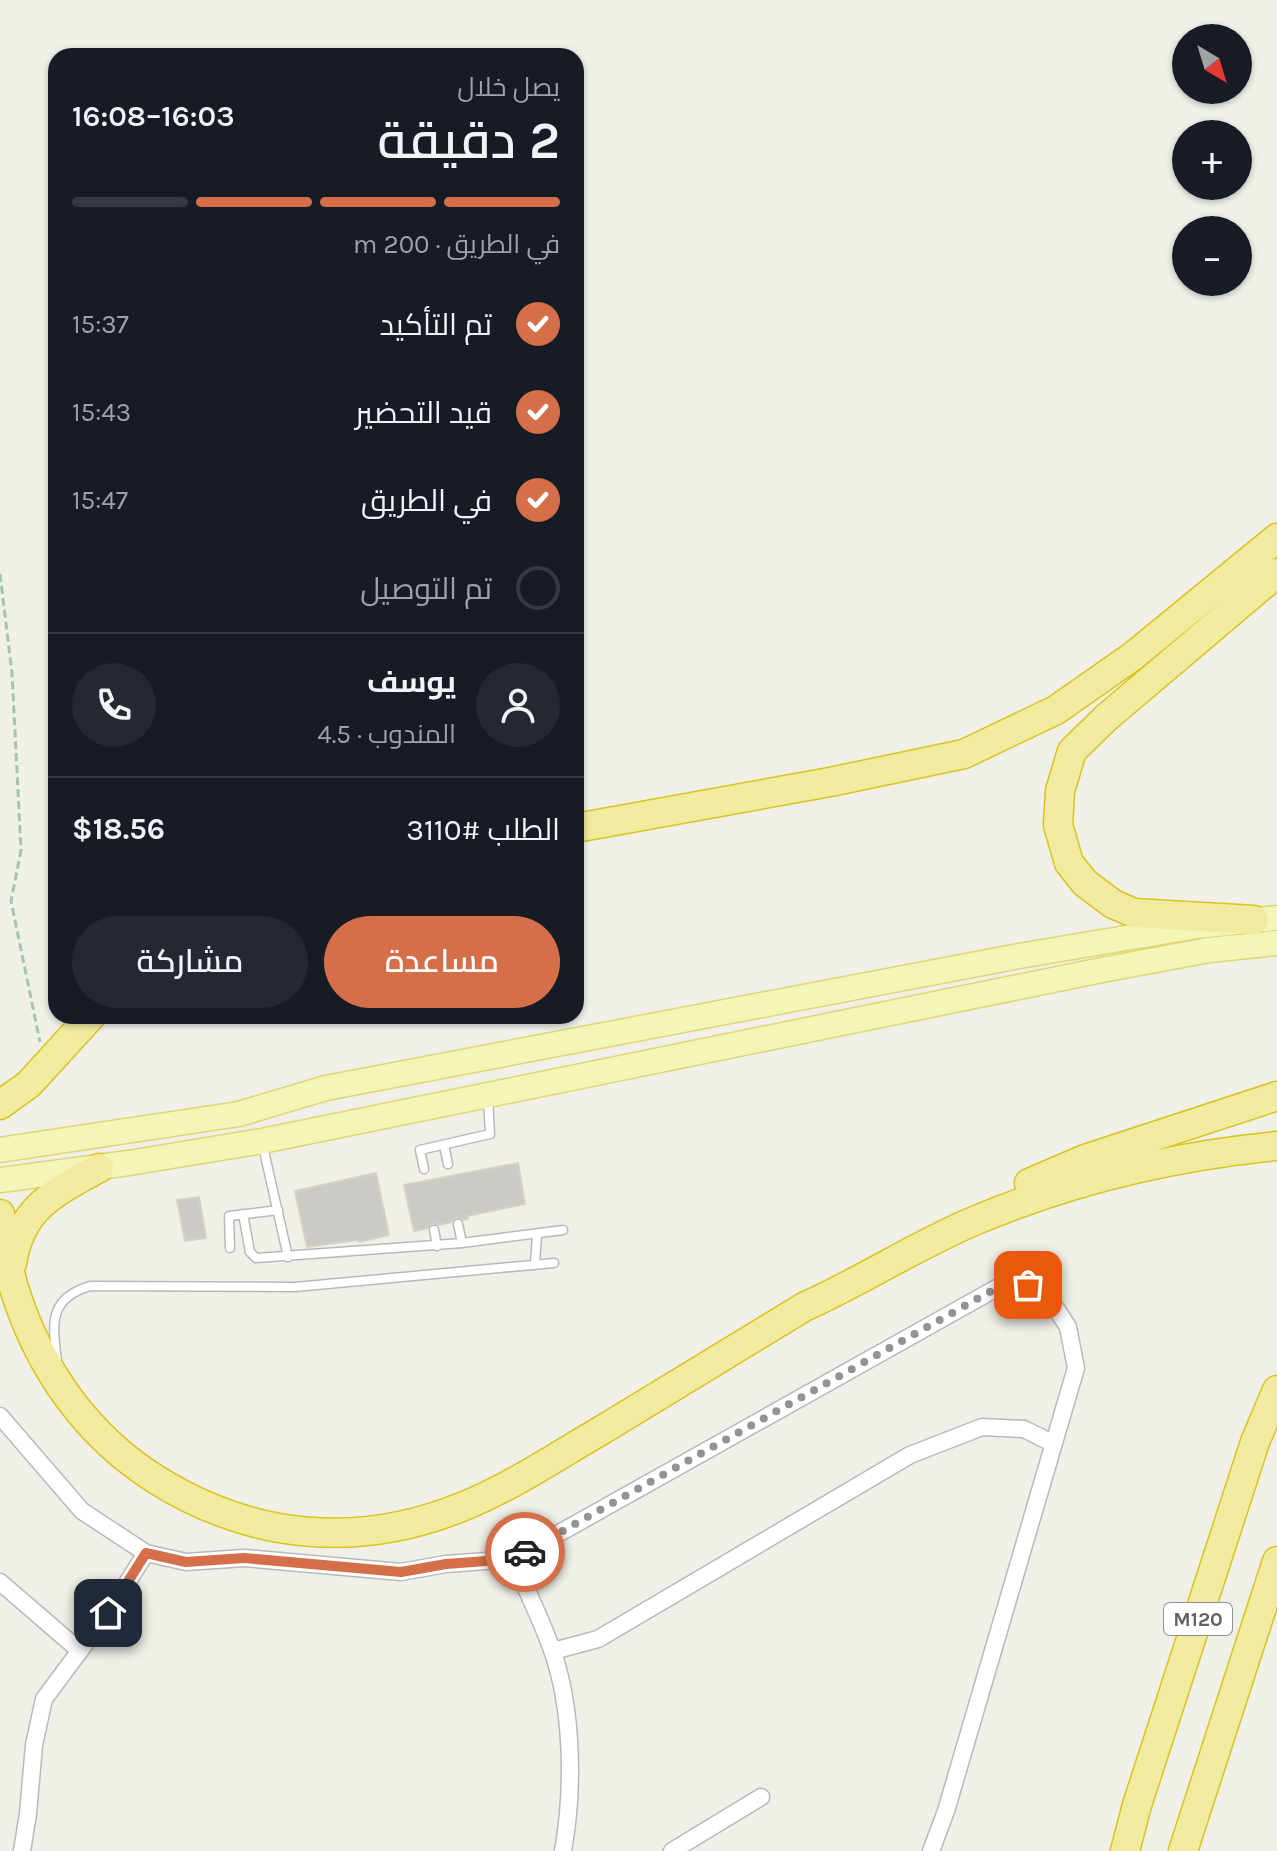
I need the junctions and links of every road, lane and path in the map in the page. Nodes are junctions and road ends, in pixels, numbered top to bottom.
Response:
1 (1277, 538) edge
2 (1277, 573) edge
3 (0, 574) edge
4 (584, 827) edge
5 (1265, 919) edge
6 (1277, 943) edge
7 (84, 1024) edge
8 (40, 1043) dead end
9 (488, 1096) junction
10 (1277, 1096) edge
11 (0, 1105) edge
12 (239, 1114) junction
13 (253, 1143) junction
14 (444, 1145) junction
15 (1277, 1146) edge
16 (0, 1150) edge
17 (448, 1164) dead end
18 (99, 1168) junction
19 (424, 1169) dead end
20 (0, 1180) edge
21 (278, 1210) junction
22 (0, 1214) edge
23 (243, 1214) junction
24 (458, 1224) dead end
25 (434, 1230) dead end
26 (563, 1230) dead end
27 (537, 1234) junction
28 (462, 1243) junction
29 (437, 1246) junction
30 (230, 1248) dead end
31 (288, 1257) junction
32 (554, 1263) dead end
33 (535, 1265) junction
34 (11, 1272) junction
35 (804, 1307) junction
36 (60, 1387) junction
37 (1277, 1390) edge
38 (0, 1416) edge
39 (1054, 1444) junction
40 (146, 1553) junction
41 (513, 1559) junction
42 (1277, 1561) edge
43 (0, 1582) edge
44 (1277, 1596) edge
45 (80, 1651) junction
46 (553, 1651) junction
47 (1223, 1723) junction
48 (761, 1797) dead end
49 (22, 1851) edge
50 (563, 1851) edge
51 (672, 1851) edge
52 (931, 1851) edge
53 (1125, 1851) edge
54 (1183, 1851) edge

1 - 4 highway
2 - 5 highway
3 - 8 path
5 - 12 main road
6 - 9 main road
7 - 11 highway
9 - 13 main road
9 - 14 lane
10 - 35 highway
12 - 13 main road
12 - 16 main road
13 - 18 main road
13 - 21 lane
14 - 17 lane
14 - 19 lane
15 - 35 highway
18 - 20 main road
18 - 34 highway
21 - 23 lane
21 - 31 lane
22 - 34 highway
23 - 30 lane
23 - 31 lane
24 - 28 lane
25 - 29 lane
26 - 27 lane
27 - 28 lane
27 - 33 lane
28 - 29 lane
29 - 31 lane
32 - 33 lane
33 - 36 lane
34 - 36 highway
35 - 36 highway
37 - 53 highway, M120
38 - 40 street
39 - 41 street
39 - 46 street
39 - 52 street
40 - 41 street
40 - 45 street
41 - 46 street
42 - 47 highway, M120
43 - 45 street
44 - 47 highway
45 - 49 street
46 - 50 street
47 - 54 highway, M120
48 - 51 street

